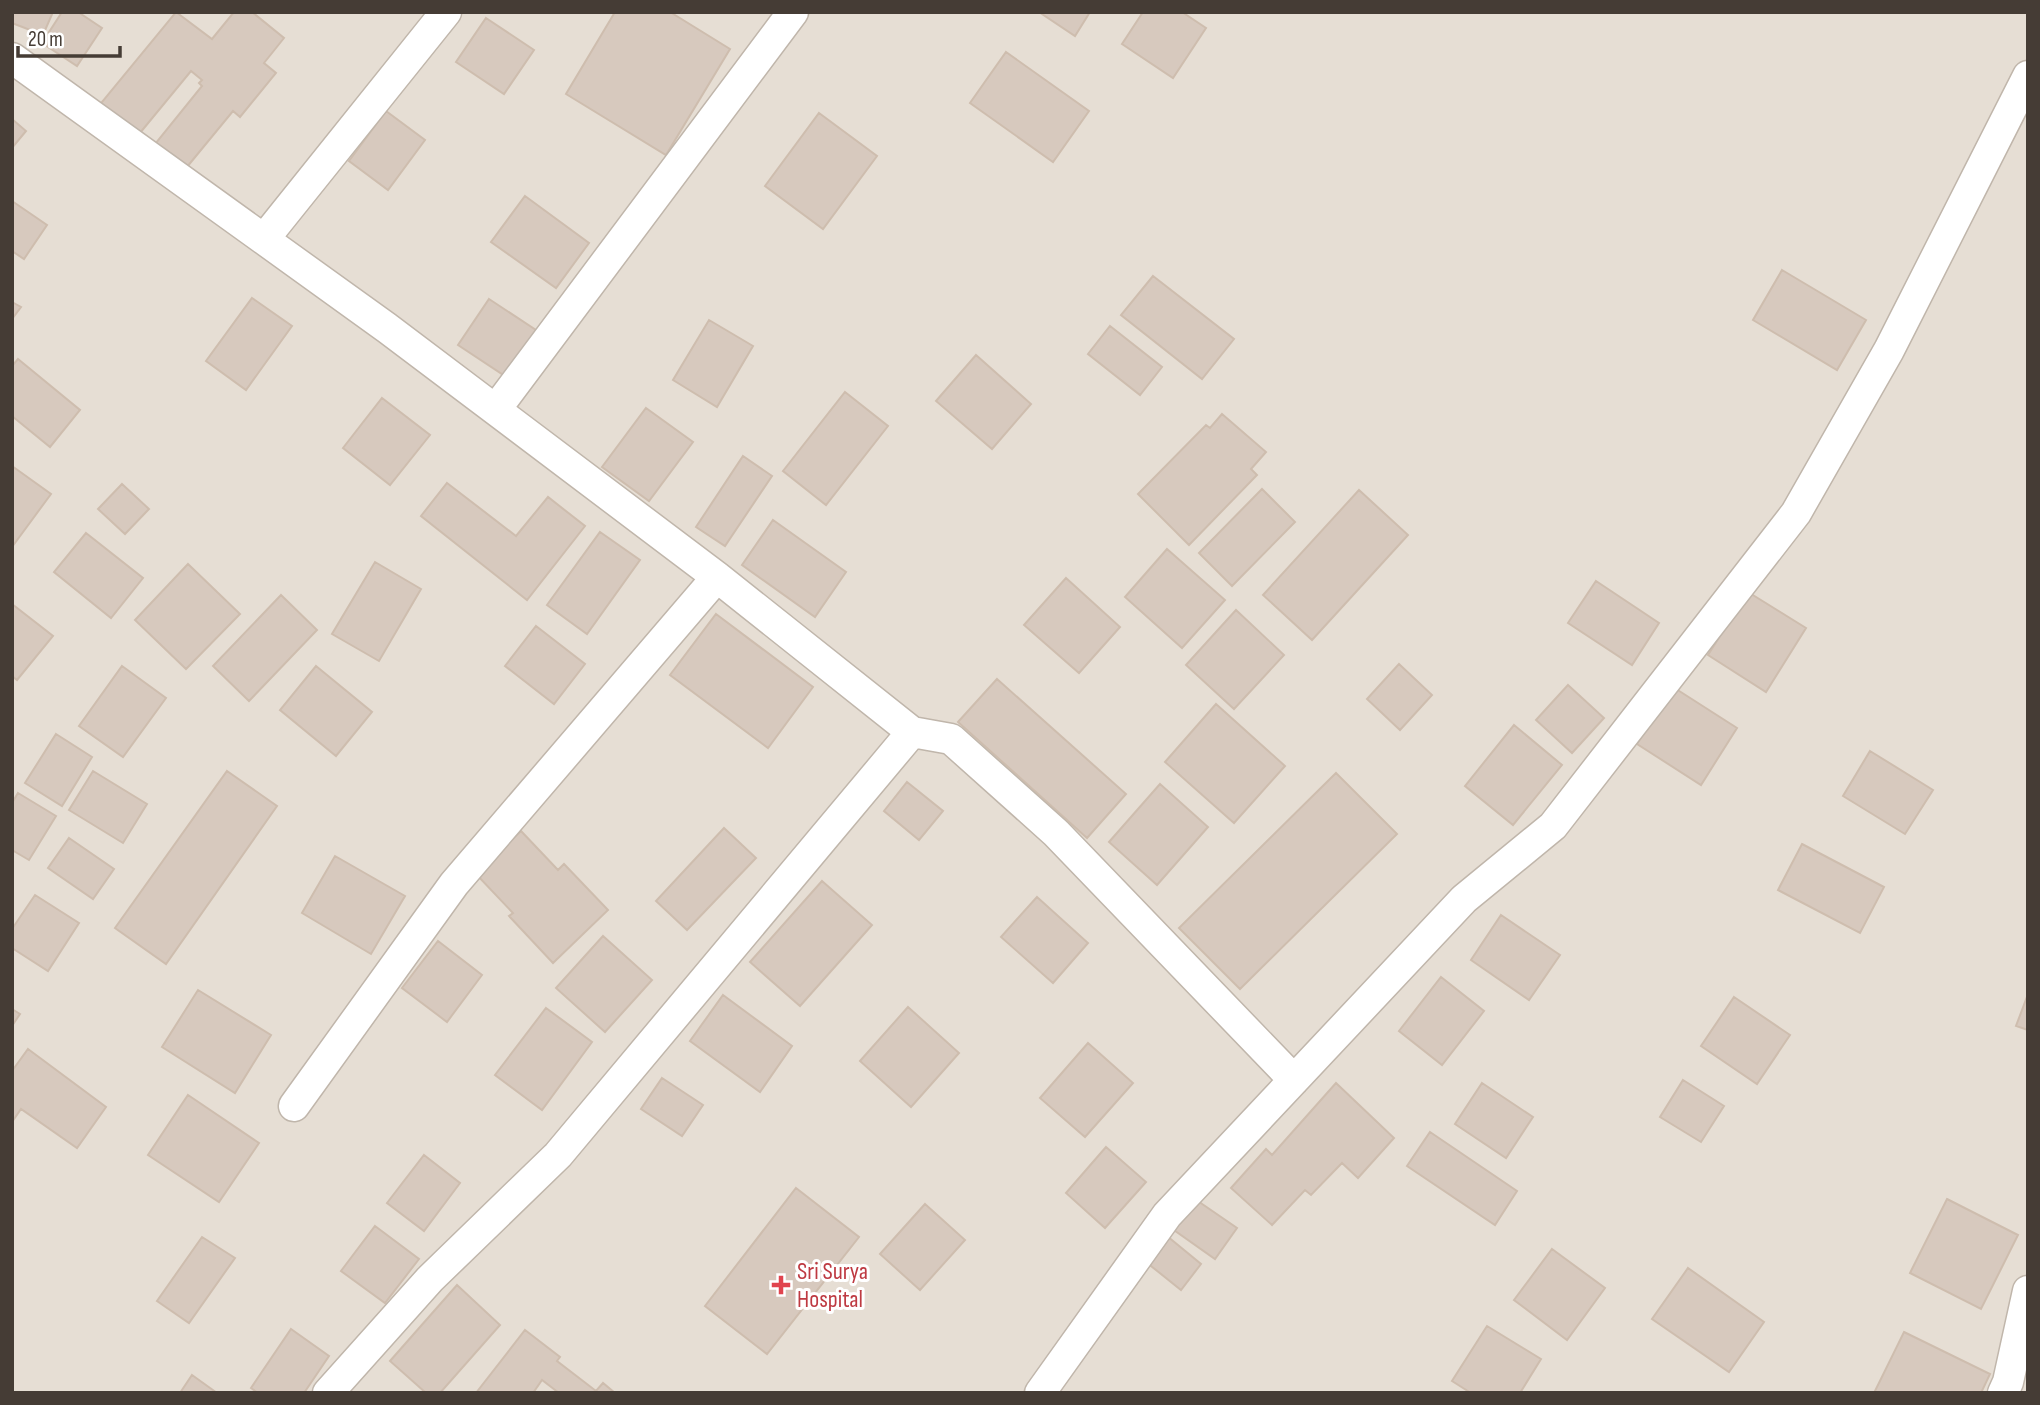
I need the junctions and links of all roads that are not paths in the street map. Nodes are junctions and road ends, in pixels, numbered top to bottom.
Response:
1 (446, 12) edge
2 (793, 12) edge
3 (12, 58) edge
4 (2028, 76) edge
5 (264, 239) junction
6 (496, 409) junction
7 (717, 577) junction
8 (912, 732) junction
9 (1294, 1080) junction
10 (294, 1106) dead end
11 (2028, 1291) edge
12 (328, 1393) edge
13 (1040, 1393) edge
14 (2003, 1393) edge

1 - 5 street
2 - 6 street
3 - 5 street
4 - 9 street
5 - 6 street
6 - 7 street
7 - 8 street
7 - 10 street
8 - 9 street
8 - 12 street
9 - 13 street
11 - 14 street

